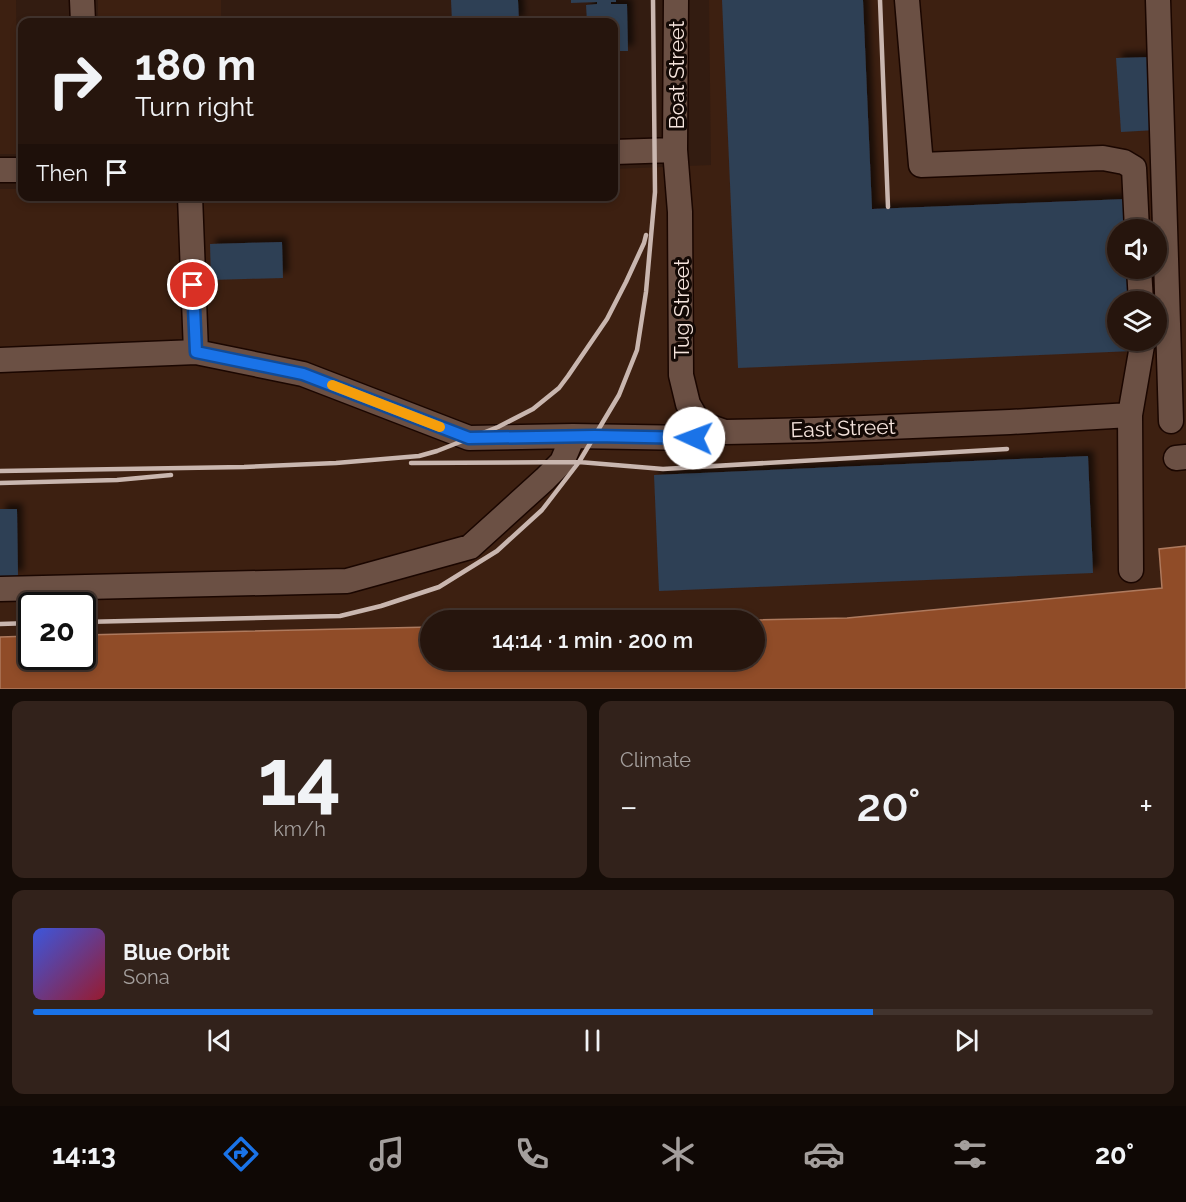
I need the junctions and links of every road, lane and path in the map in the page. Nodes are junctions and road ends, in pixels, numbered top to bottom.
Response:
1 (82, 0) edge
2 (676, 0) edge
3 (907, 0) edge
4 (1158, 0) edge
5 (83, 18) edge
6 (675, 150) junction
7 (618, 152) edge
8 (0, 170) edge
9 (18, 170) edge
10 (190, 201) edge
11 (1136, 219) edge
12 (1141, 351) edge
13 (196, 352) junction
14 (0, 360) edge
15 (693, 414) junction
16 (1130, 415) junction
17 (1171, 421) dead end
18 (573, 436) junction
19 (1131, 570) dead end
20 (0, 589) edge

1 - 5 street
2 - 6 street, Boat Street
3 - 11 street
4 - 17 street
6 - 7 street
6 - 15 street, Tug Street
8 - 9 street
10 - 13 street
12 - 16 street
13 - 14 street
13 - 18 street
15 - 16 street, East Street
15 - 18 street
16 - 19 street
18 - 20 street

